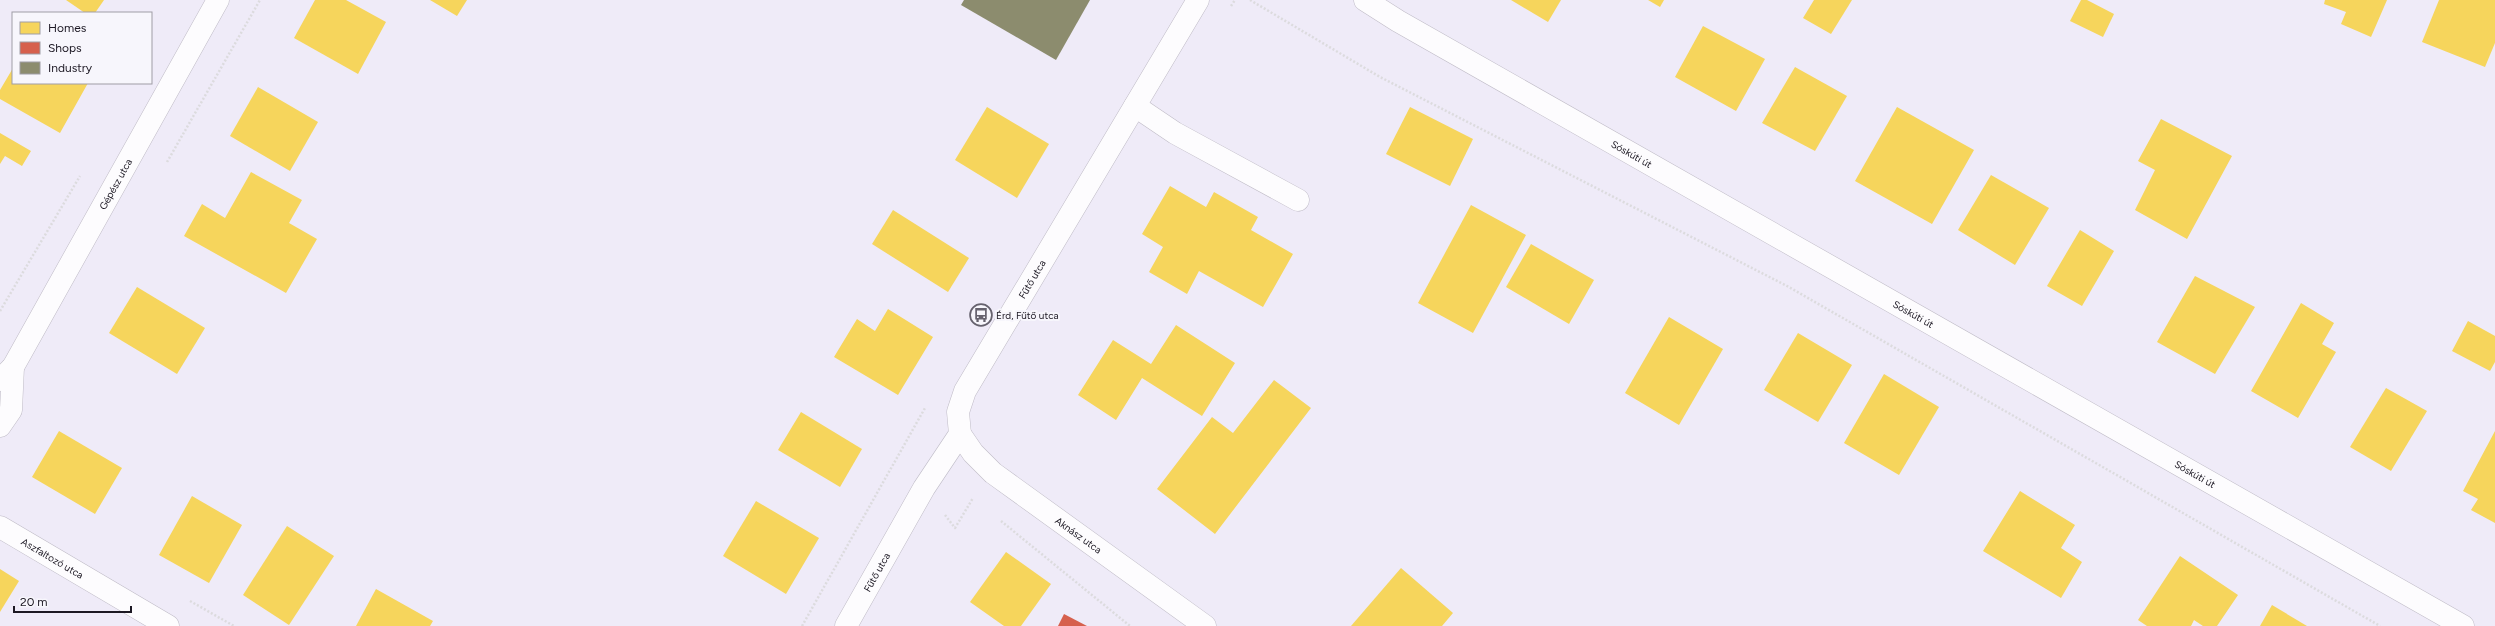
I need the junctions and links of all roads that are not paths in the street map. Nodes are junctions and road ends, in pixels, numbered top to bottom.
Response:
1 (218, 0) edge
2 (1198, 0) edge
3 (1365, 0) edge
4 (1135, 106) junction
5 (1298, 200) dead end
6 (6, 373) edge
7 (0, 426) edge
8 (960, 434) junction
9 (0, 527) edge
10 (168, 626) edge
11 (846, 626) edge
12 (1205, 626) edge
13 (2463, 626) edge

1 - 6 street, Gépész utca
2 - 4 street, Fűtő utca
3 - 13 street, Sóskúti út
4 - 5 street
4 - 8 street, Fűtő utca
6 - 7 street, Gépész utca
8 - 11 street, Fűtő utca
8 - 12 street, Aknász utca
9 - 10 street, Aszfaltozó utca

